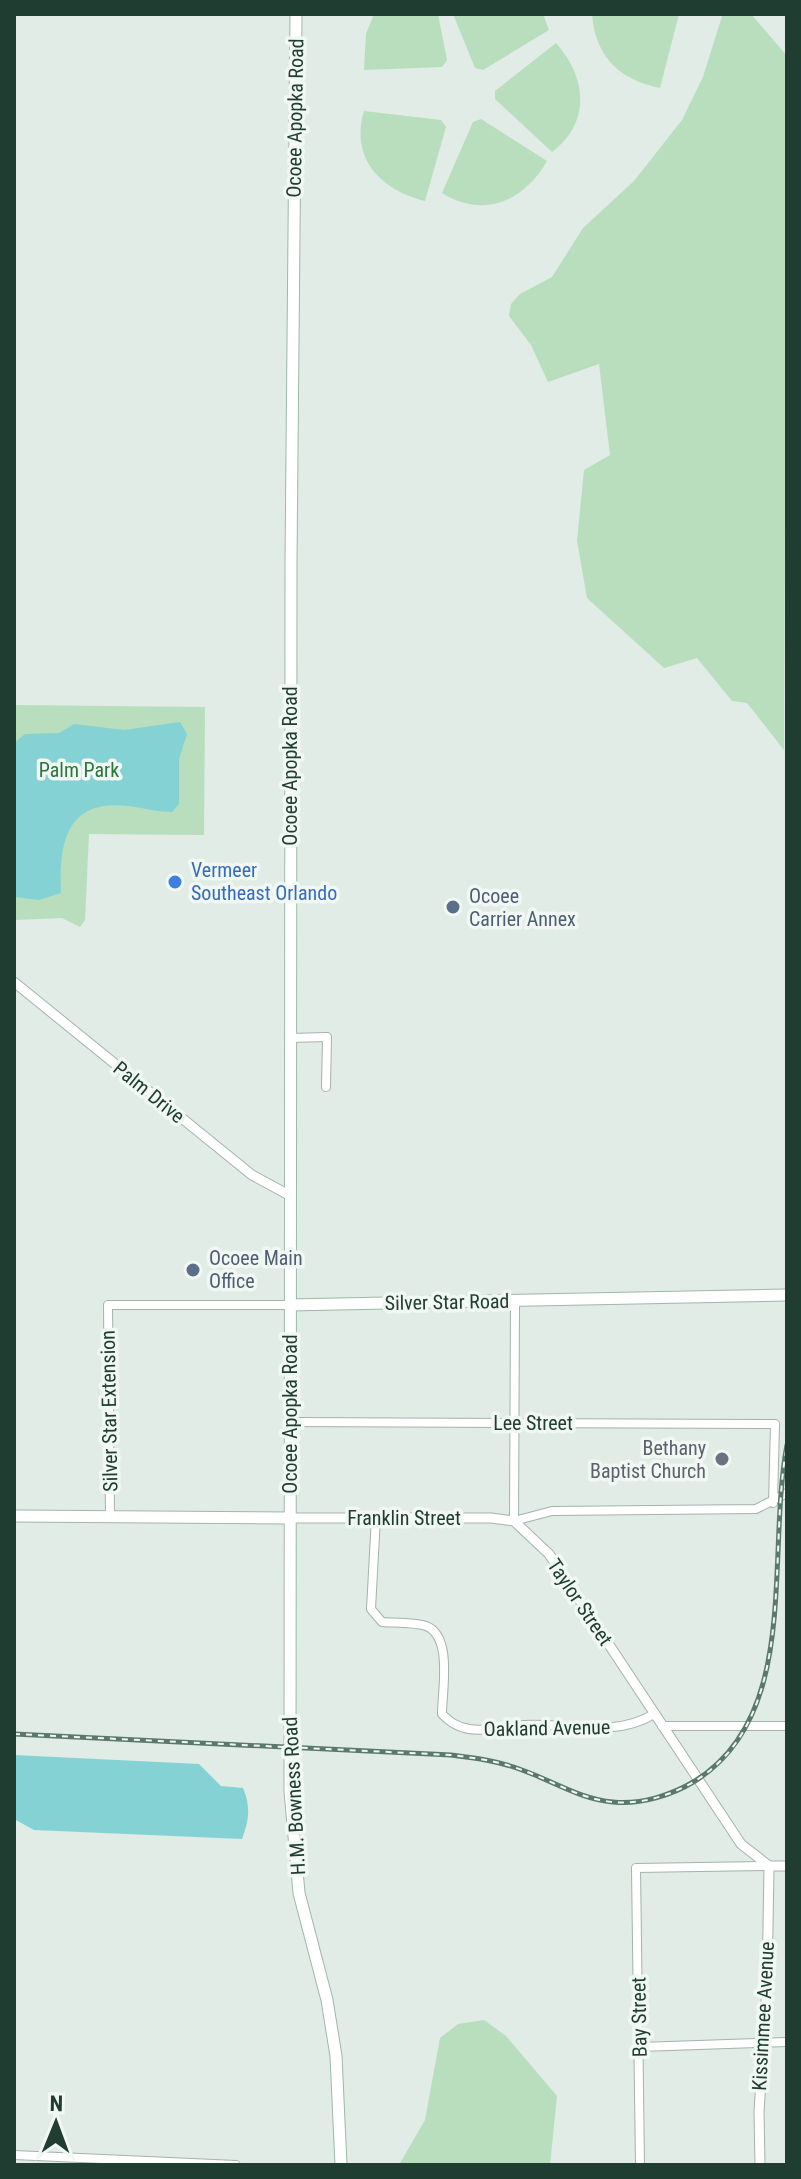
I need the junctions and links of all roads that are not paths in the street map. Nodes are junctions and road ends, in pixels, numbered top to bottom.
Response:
1 (296, 14) edge
2 (14, 982) edge
3 (290, 1038) junction
4 (326, 1087) dead end
5 (289, 1195) junction
6 (787, 1295) edge
7 (515, 1301) junction
8 (108, 1305) joint
9 (289, 1305) junction
10 (290, 1422) junction
11 (513, 1422) junction
12 (787, 1493) edge
13 (773, 1503) junction
14 (14, 1516) edge
15 (110, 1516) junction
16 (376, 1517) junction
17 (290, 1518) junction
18 (514, 1521) junction
19 (654, 1714) junction
20 (662, 1726) junction
21 (787, 1726) edge
22 (772, 1866) junction
23 (787, 1866) edge
24 (763, 2042) junction
25 (787, 2042) edge
26 (640, 2047) junction
27 (14, 2155) edge
28 (236, 2165) edge
29 (341, 2165) edge
30 (640, 2165) edge
31 (760, 2165) edge

1 - 3 main road, Ocoee Apopka Road
2 - 5 street, Palm Drive
3 - 4 street
3 - 5 main road, Ocoee Apopka Road
5 - 9 main road, Ocoee Apopka Road
6 - 7 main road, Silver Star Road
7 - 9 main road, Silver Star Road
7 - 11 street
8 - 9 street, Silver Star Road
8 - 15 street, Silver Star Extension
9 - 10 main road, Ocoee Apopka Road
10 - 11 street, Lee Street
10 - 17 main road, Ocoee Apopka Road
11 - 13 street, Lee Street
11 - 18 street
12 - 13 street, Franklin Street
13 - 18 street, Franklin Street
14 - 15 main road, Franklin Street
15 - 17 main road, Franklin Street
16 - 17 street, Franklin Street
16 - 18 street, Franklin Street
16 - 19 street, Oakland Avenue
17 - 29 main road, H.M. Bowness Road
18 - 19 street, Taylor Street
19 - 20 street, Taylor Street
20 - 21 street
20 - 22 street, Taylor Street
22 - 23 street
22 - 24 street, Kissimmee Avenue
22 - 26 street, Bay Street
24 - 25 street
24 - 26 street
24 - 31 street, Kissimmee Avenue
26 - 30 street, Bay Street
27 - 28 street

